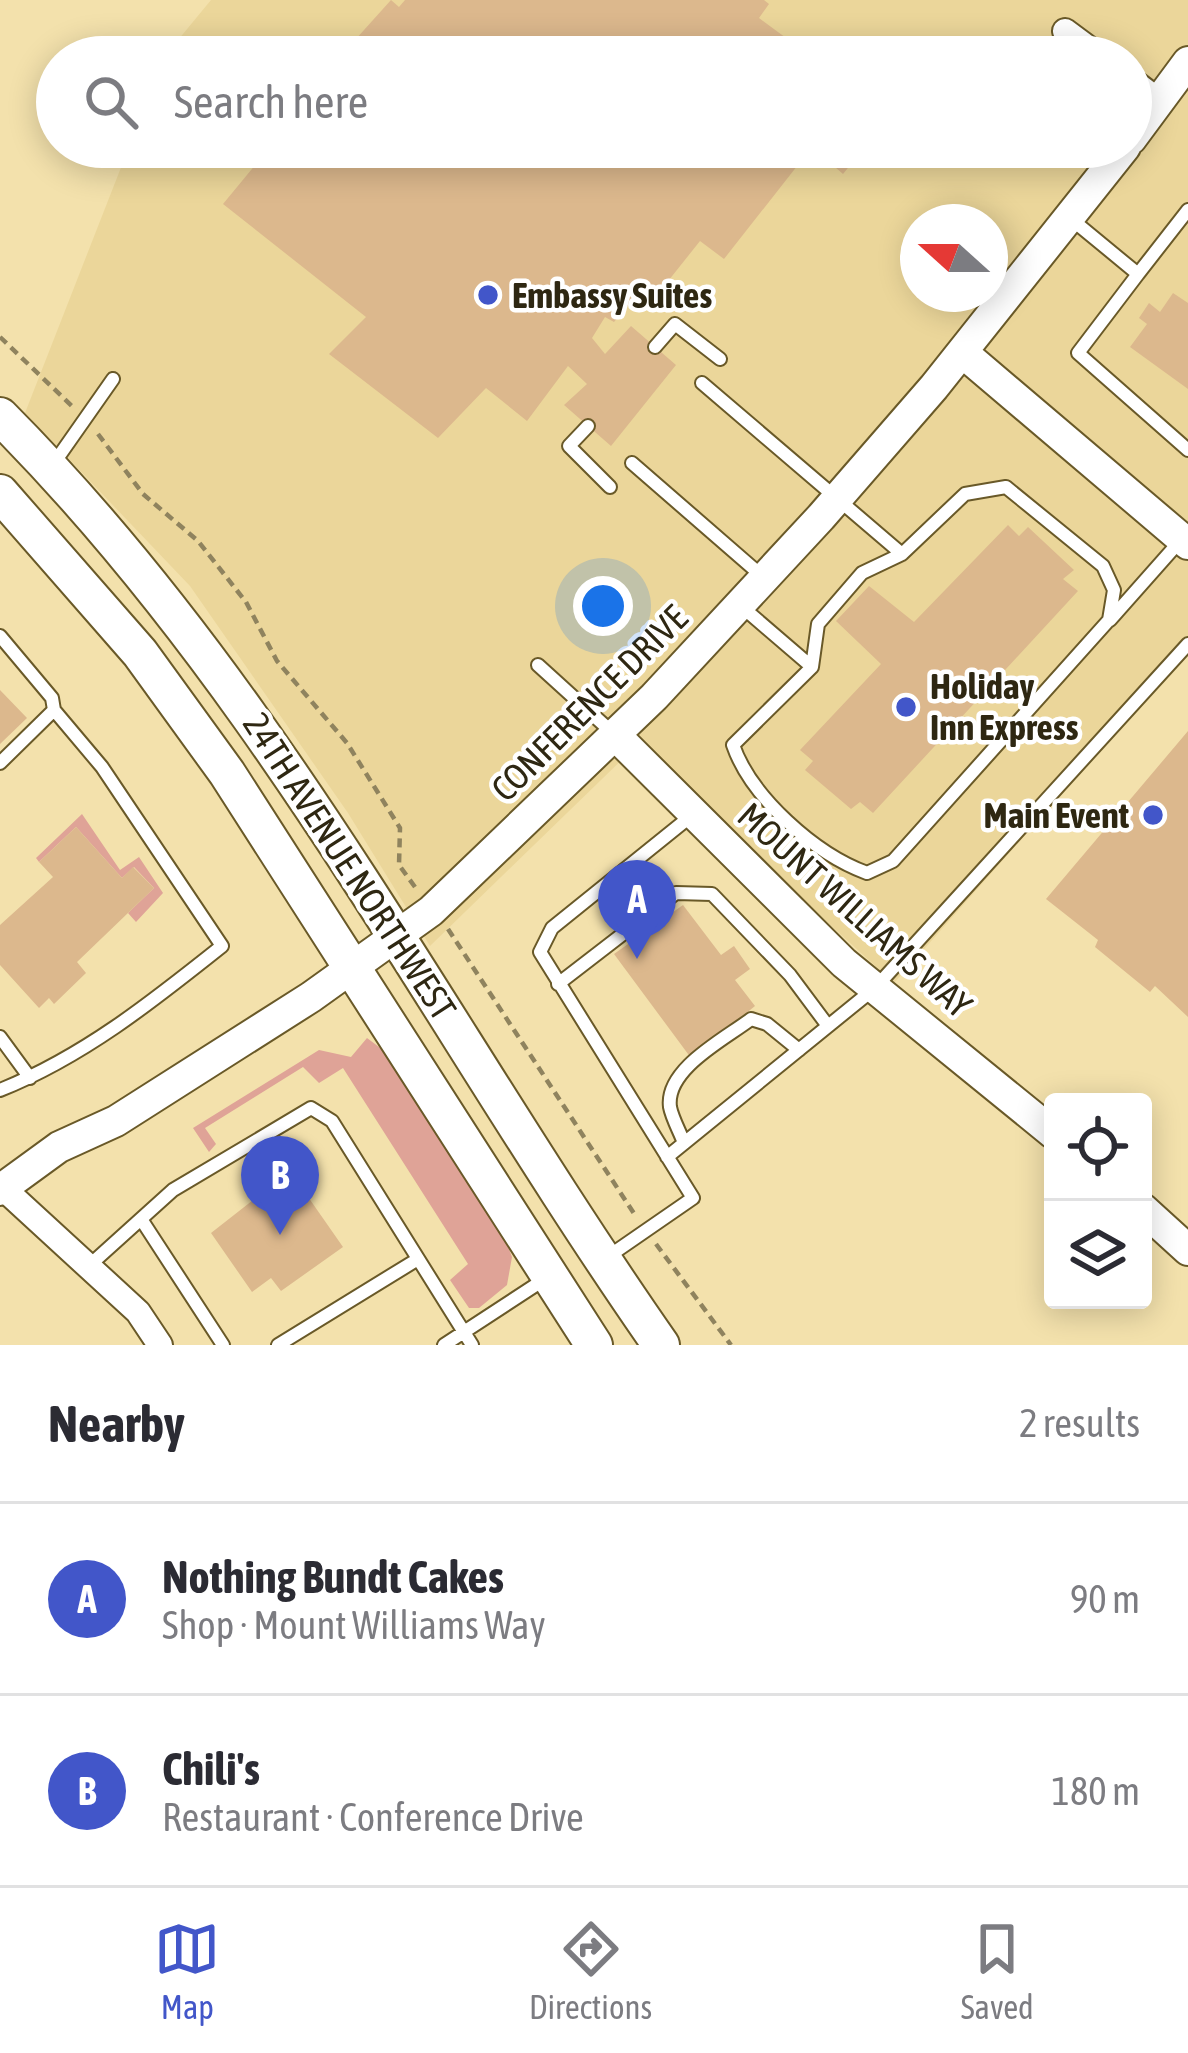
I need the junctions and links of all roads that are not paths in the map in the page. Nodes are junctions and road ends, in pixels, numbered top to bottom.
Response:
1 (1064, 31) dead end
2 (1071, 36) edge
3 (1188, 62) edge
4 (1152, 96) edge
5 (1160, 102) junction
6 (1152, 112) edge
7 (1108, 168) edge
8 (1188, 210) edge
9 (1069, 217) junction
10 (1138, 274) junction
11 (655, 347) dead end
12 (962, 352) junction
13 (720, 359) dead end
14 (113, 379) dead end
15 (702, 382) dead end
16 (0, 416) edge
17 (588, 426) dead end
18 (1188, 450) edge
19 (632, 463) dead end
20 (51, 467) junction
21 (610, 487) dead end
22 (0, 493) edge
23 (839, 497) junction
24 (1186, 539) edge
25 (902, 554) junction
26 (765, 579) junction
27 (740, 605) junction
28 (1109, 620) junction
29 (0, 637) edge
30 (1188, 644) edge
31 (538, 665) dead end
32 (812, 667) junction
33 (54, 710) junction
34 (615, 735) junction
35 (0, 763) edge
36 (692, 815) junction
37 (396, 936) junction
38 (351, 968) junction
39 (558, 984) junction
40 (875, 988) junction
41 (828, 1026) junction
42 (0, 1037) edge
43 (799, 1050) junction
44 (30, 1078) junction
45 (0, 1090) edge
46 (1044, 1125) edge
47 (684, 1143) junction
48 (667, 1157) junction
49 (2, 1189) edge
50 (1152, 1217) edge
51 (141, 1219) junction
52 (1188, 1250) edge
53 (418, 1259) junction
54 (603, 1260) junction
55 (91, 1264) junction
56 (548, 1277) junction
57 (468, 1339) edge
58 (160, 1345) edge
59 (223, 1345) edge
60 (278, 1345) edge
61 (444, 1345) edge
62 (595, 1345) edge
63 (661, 1345) edge

1 - 2 street
3 - 5 street
4 - 5 street
5 - 6 street
7 - 9 street, CONFERENCE DRIVE
8 - 10 lane
9 - 10 lane
9 - 12 street, CONFERENCE DRIVE
10 - 18 lane
11 - 13 lane
12 - 23 street, CONFERENCE DRIVE
12 - 24 street
14 - 20 lane
15 - 23 lane
16 - 20 main road, 24TH AVENUE NORTHWEST
17 - 21 lane
19 - 26 lane
20 - 37 main road, 24TH AVENUE NORTHWEST
22 - 38 main road, 24TH AVENUE NORTHWEST
23 - 25 lane
23 - 26 street, CONFERENCE DRIVE
24 - 28 lane
25 - 28 lane
25 - 32 lane
26 - 27 street, CONFERENCE DRIVE
27 - 32 lane
27 - 34 street, CONFERENCE DRIVE
28 - 32 lane
29 - 33 lane
30 - 40 lane
31 - 34 lane
33 - 35 lane
33 - 44 lane
34 - 36 street, MOUNT WILLIAMS WAY
34 - 37 street, CONFERENCE DRIVE
36 - 39 lane
36 - 40 street, MOUNT WILLIAMS WAY
37 - 38 street, CONFERENCE DRIVE
37 - 54 main road, 24TH AVENUE NORTHWEST
38 - 49 street, CONFERENCE DRIVE
38 - 56 main road, 24TH AVENUE NORTHWEST
39 - 41 lane
39 - 48 lane
40 - 41 lane
40 - 46 street, MOUNT WILLIAMS WAY
41 - 43 lane
42 - 44 lane
43 - 47 lane
43 - 47 lane
44 - 45 lane
47 - 48 lane
48 - 54 lane
49 - 55 street
50 - 52 street
51 - 53 lane
51 - 55 lane
51 - 59 lane
53 - 57 lane
53 - 60 lane
54 - 63 main road, 24TH AVENUE NORTHWEST
55 - 58 street
56 - 57 lane
56 - 62 main road, 24TH AVENUE NORTHWEST
57 - 61 lane

